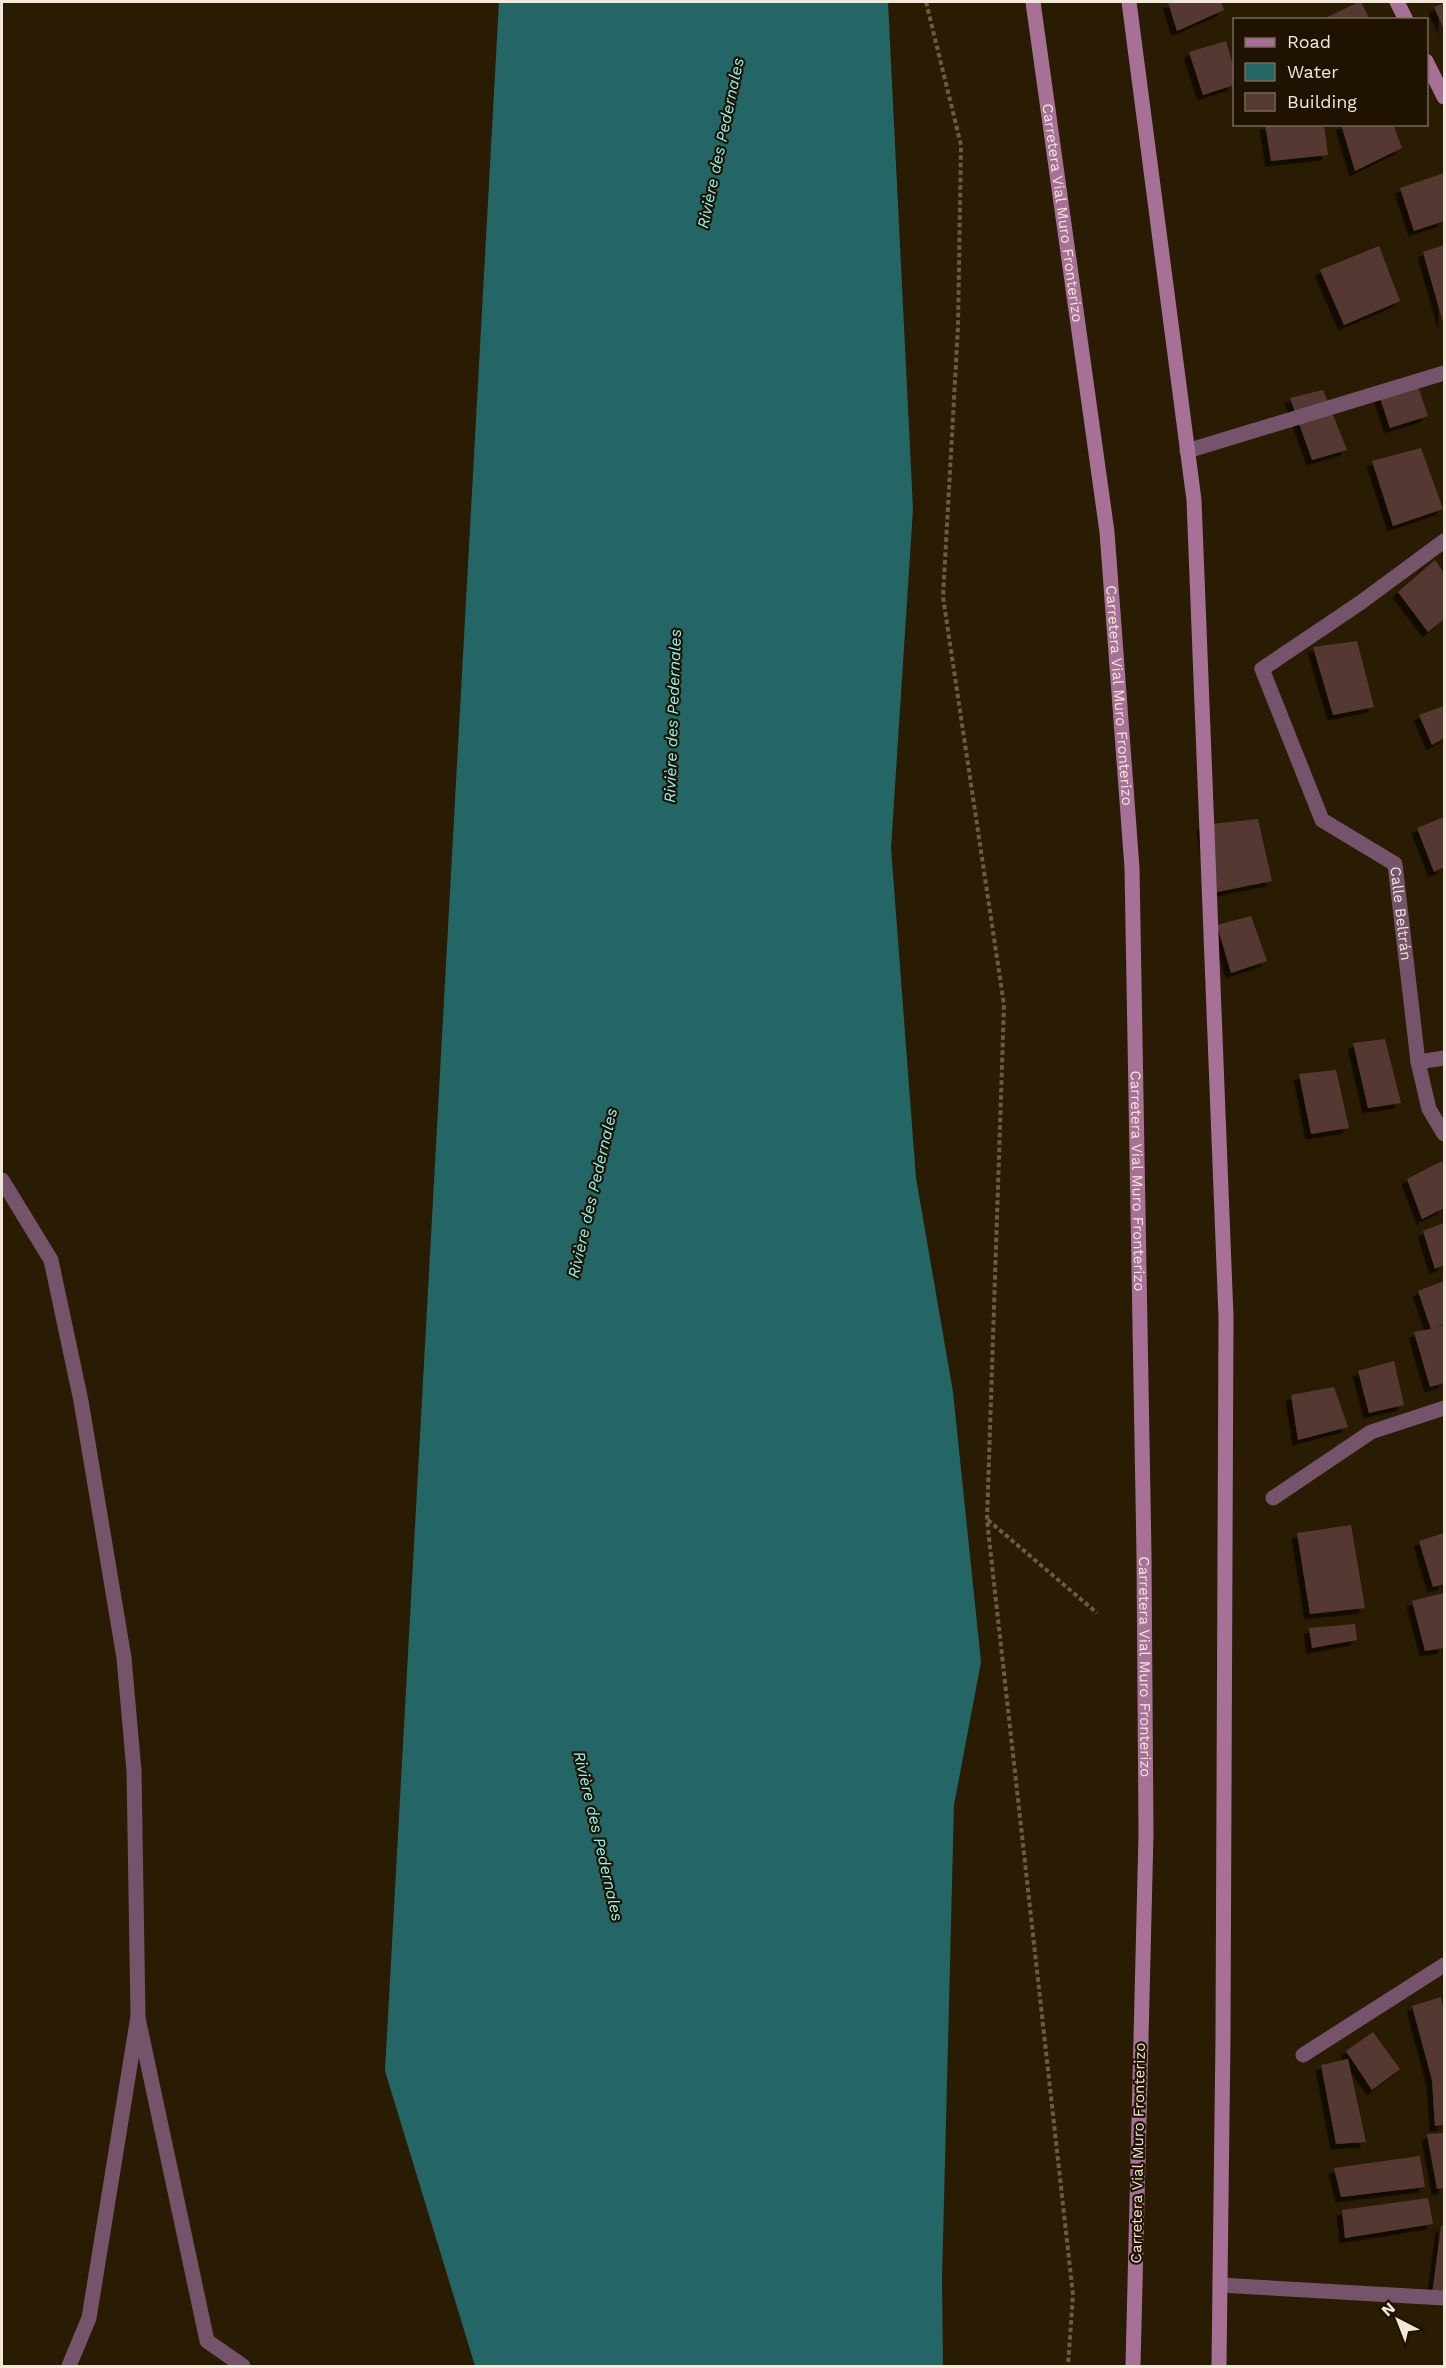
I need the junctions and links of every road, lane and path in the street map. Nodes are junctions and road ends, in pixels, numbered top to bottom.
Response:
1 (926, 2) edge
2 (1033, 2) edge
3 (1129, 2) edge
4 (1397, 2) edge
5 (1405, 18) edge
6 (1428, 65) edge
7 (1444, 97) edge
8 (1444, 373) edge
9 (1187, 451) junction
10 (1444, 541) edge
11 (1444, 1058) edge
12 (1418, 1062) junction
13 (1444, 1134) edge
14 (2, 1180) edge
15 (1444, 1408) edge
16 (1273, 1498) dead end
17 (987, 1520) junction
18 (1097, 1613) dead end
19 (1444, 1965) edge
20 (138, 2016) junction
21 (1304, 2055) dead end
22 (1220, 2285) junction
23 (1444, 2298) edge
24 (69, 2367) edge
25 (243, 2367) edge
26 (1068, 2367) edge
27 (1133, 2367) edge
28 (1219, 2367) edge

1 - 17 path
2 - 27 street, Carretera Vial Muro Fronterizo
3 - 9 street
4 - 5 street
6 - 7 street
8 - 9 street
9 - 22 street
10 - 12 street, Calle Beltrán
11 - 12 street
12 - 13 street, Calle Beltrán
14 - 20 street
15 - 16 street
17 - 18 path
17 - 26 path
19 - 21 street
20 - 24 street
20 - 25 street
22 - 23 street
22 - 28 street

